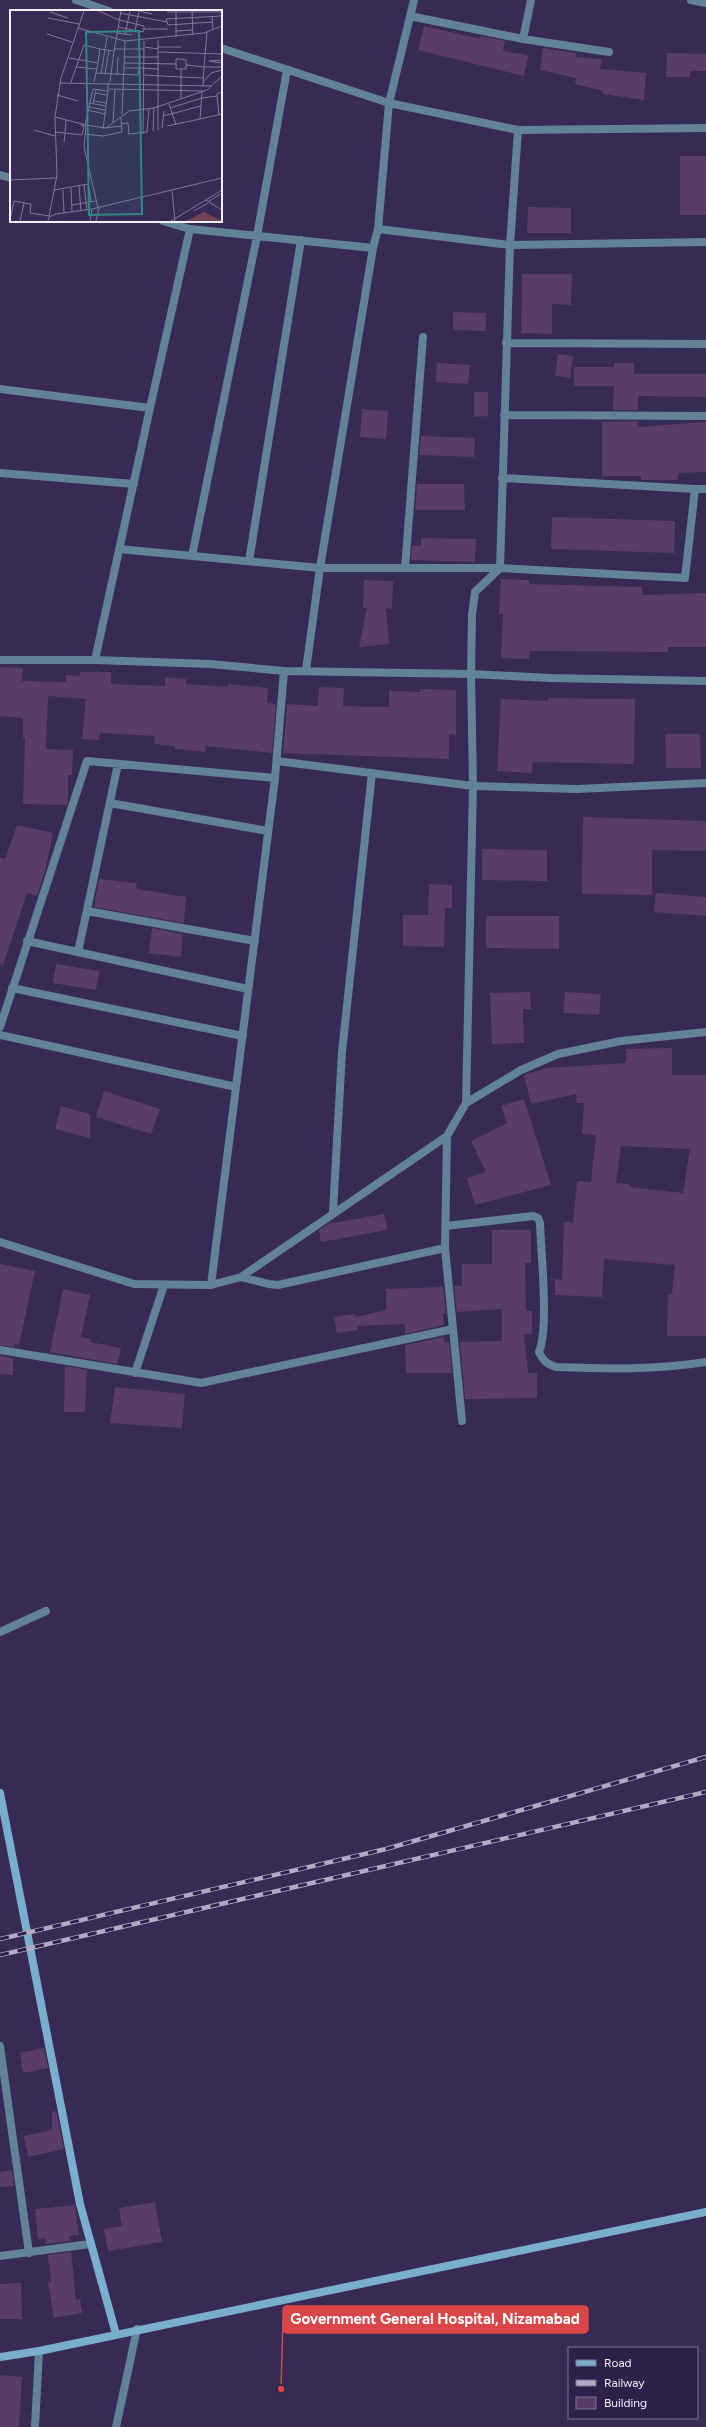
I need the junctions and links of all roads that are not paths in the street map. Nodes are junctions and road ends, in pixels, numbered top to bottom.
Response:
1 (76, 0) edge
2 (414, 0) edge
3 (531, 0) edge
4 (691, 0) edge
5 (706, 3) edge
6 (106, 10) edge
7 (410, 16) junction
8 (523, 39) junction
9 (222, 48) edge
10 (609, 52) dead end
11 (286, 70) junction
12 (389, 103) junction
13 (706, 128) edge
14 (518, 130) junction
15 (0, 175) edge
16 (10, 178) edge
17 (167, 222) edge
18 (190, 228) junction
19 (378, 229) junction
20 (257, 236) junction
21 (301, 240) junction
22 (706, 242) edge
23 (510, 245) junction
24 (373, 248) junction
25 (423, 337) dead end
26 (506, 343) junction
27 (706, 344) edge
28 (0, 389) edge
29 (150, 408) junction
30 (504, 415) junction
31 (706, 416) edge
32 (0, 473) edge
33 (502, 478) junction
34 (134, 484) junction
35 (695, 489) junction
36 (706, 489) edge
37 (119, 549) junction
38 (192, 556) junction
39 (248, 561) junction
40 (320, 568) junction
41 (405, 568) junction
42 (500, 568) junction
43 (0, 660) edge
44 (95, 660) junction
45 (306, 670) junction
46 (284, 671) junction
47 (471, 674) junction
48 (706, 681) edge
49 (277, 761) junction
50 (118, 764) junction
51 (372, 773) junction
52 (275, 778) junction
53 (706, 783) edge
54 (473, 786) junction
55 (110, 803) junction
56 (268, 831) junction
57 (87, 912) junction
58 (27, 941) junction
59 (255, 941) junction
60 (78, 952) junction
61 (12, 988) junction
62 (248, 989) junction
63 (0, 1027) edge
64 (706, 1032) edge
65 (0, 1035) edge
66 (243, 1036) junction
67 (236, 1087) junction
68 (466, 1103) junction
69 (447, 1136) junction
70 (334, 1212) junction
71 (446, 1226) junction
72 (0, 1242) edge
73 (446, 1248) junction
74 (241, 1277) junction
75 (164, 1284) junction
76 (211, 1285) junction
77 (453, 1329) junction
78 (0, 1350) edge
79 (706, 1362) edge
80 (135, 1373) junction
81 (462, 1421) dead end
82 (46, 1611) dead end
83 (0, 1632) edge
84 (0, 1792) edge
85 (0, 2046) edge
86 (706, 2212) edge
87 (90, 2244) junction
88 (29, 2253) junction
89 (0, 2256) edge
90 (137, 2329) junction
91 (116, 2334) junction
92 (39, 2351) junction
93 (0, 2357) edge
94 (35, 2427) edge
95 (116, 2427) edge

1 - 6 street
2 - 7 street
3 - 8 street
4 - 5 street
7 - 8 street
7 - 12 street
8 - 10 street
9 - 11 street
11 - 12 street
11 - 20 street
12 - 14 street
12 - 19 street
13 - 14 street
14 - 23 street
15 - 16 street
17 - 18 street
18 - 20 street
18 - 29 street
19 - 23 street
19 - 24 street
20 - 21 street
20 - 38 street
21 - 24 street
21 - 39 street
22 - 23 street
23 - 26 street
24 - 40 street
25 - 41 street
26 - 27 street
26 - 30 street
28 - 29 street
29 - 34 street
30 - 31 street
30 - 33 street
32 - 34 street
33 - 35 street
33 - 42 street
34 - 37 street
35 - 36 street
35 - 42 street
37 - 38 street
37 - 44 street
38 - 39 street
39 - 40 street
40 - 41 street
40 - 45 street
41 - 42 street
42 - 47 street
43 - 44 street
44 - 46 street
45 - 46 street
45 - 47 street
46 - 49 street
47 - 48 street
47 - 54 street
49 - 51 street
49 - 52 street
50 - 52 street
50 - 55 street
50 - 58 street
51 - 54 street
51 - 70 street
52 - 56 street
53 - 54 street
54 - 68 street
55 - 56 street
55 - 57 street
56 - 59 street
57 - 59 street
57 - 60 street
58 - 60 street
58 - 61 street
59 - 62 street
60 - 62 street
61 - 63 street
61 - 66 street
62 - 66 street
64 - 68 street
65 - 67 street
66 - 67 street
67 - 76 street
68 - 69 street
69 - 70 street
69 - 71 street
70 - 74 street
71 - 73 street
71 - 79 street
72 - 75 street
73 - 74 street
73 - 77 street
74 - 76 street
75 - 76 street
75 - 80 street
77 - 80 street
77 - 81 street
78 - 80 street
82 - 83 street
84 - 87 main road
85 - 88 street
86 - 90 main road
87 - 88 street
87 - 91 main road
88 - 89 street
90 - 91 main road
90 - 95 street
91 - 92 main road
92 - 93 main road
92 - 94 street

